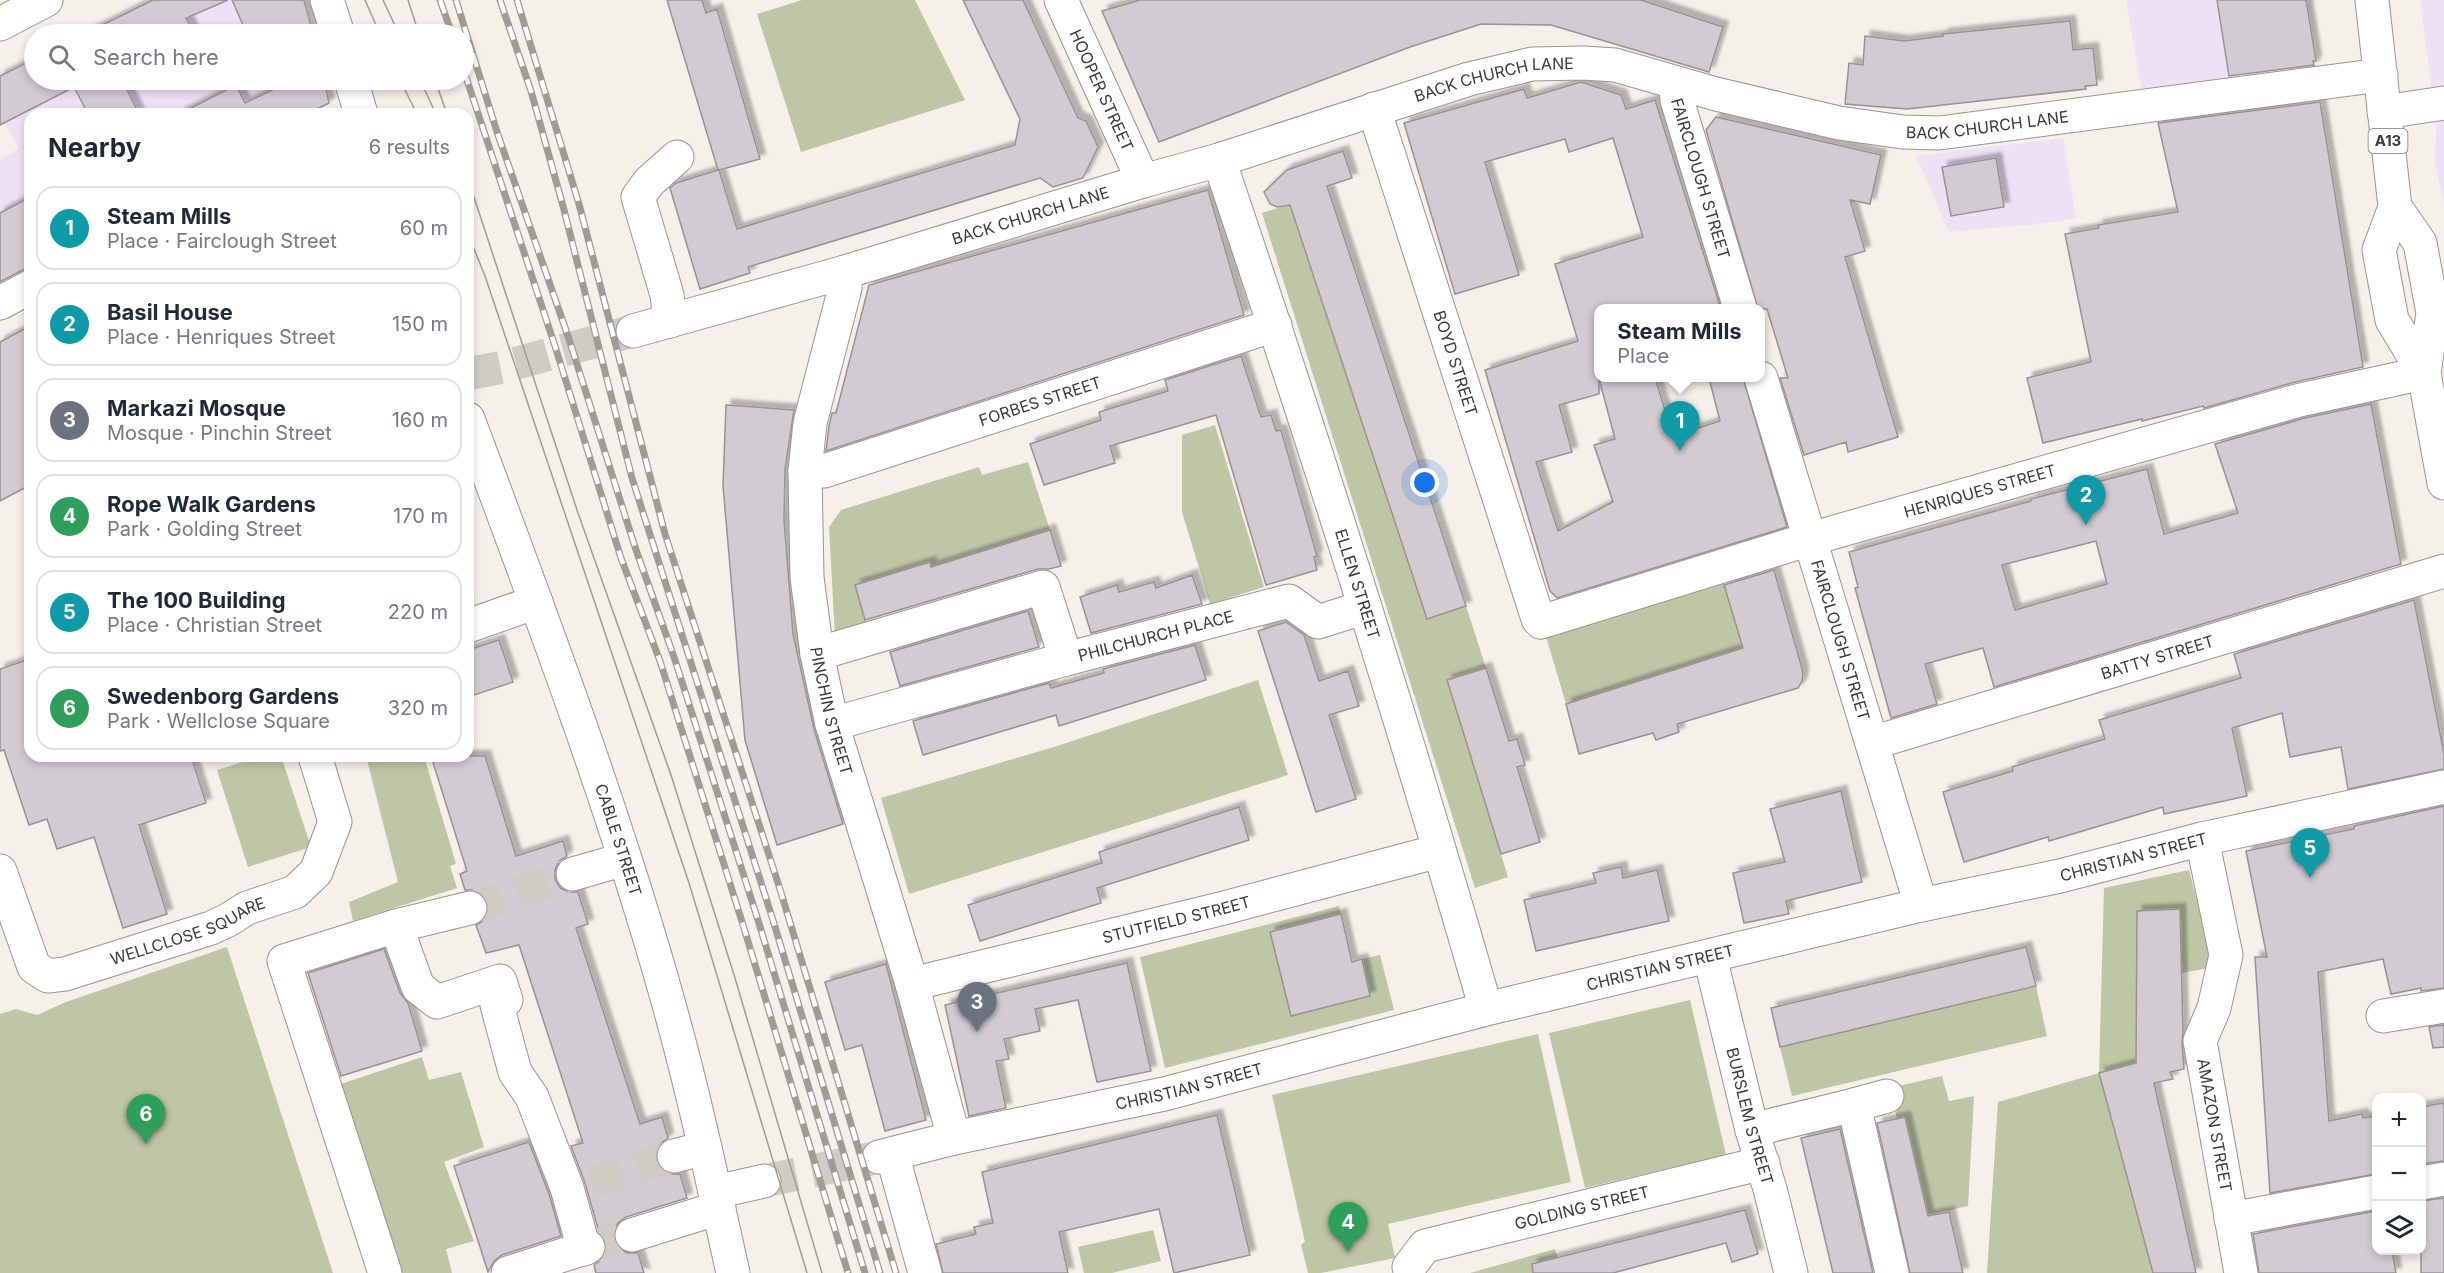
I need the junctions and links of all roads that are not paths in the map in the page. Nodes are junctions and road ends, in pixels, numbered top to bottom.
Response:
1 (46, 0) edge
2 (327, 0) edge
3 (2372, 0) edge
4 (1070, 2) edge
5 (6, 14) edge
6 (335, 24) edge
7 (2381, 75) junction
8 (1676, 83) junction
9 (353, 90) edge
10 (2444, 103) edge
11 (357, 108) edge
12 (1374, 108) junction
13 (2384, 112) junction
14 (677, 157) dead end
15 (1219, 160) junction
16 (1143, 180) junction
17 (845, 272) junction
18 (24, 289) edge
19 (0, 303) edge
20 (1738, 304) edge
21 (670, 321) junction
22 (1275, 325) junction
23 (633, 331) tunnel mouth
24 (2424, 373) junction
25 (1762, 382) edge
26 (474, 435) edge
27 (805, 471) junction
28 (2444, 483) edge
29 (1810, 539) junction
30 (2444, 571) edge
31 (536, 602) junction
32 (1365, 608) junction
33 (1538, 619) joint
34 (474, 624) edge
35 (817, 654) junction
36 (1066, 659) junction
37 (832, 724) junction
38 (1872, 743) junction
39 (317, 762) edge
40 (2444, 787) edge
41 (2202, 839) junction
42 (1438, 851) junction
43 (625, 860) junction
44 (0, 871) edge
45 (573, 874) tunnel mouth
46 (1921, 905) junction
47 (470, 908) tunnel mouth
48 (396, 926) junction
49 (1710, 957) junction
50 (912, 984) junction
51 (2444, 1006) edge
52 (1486, 1009) junction
53 (2383, 1016) dead end
54 (1887, 1096) dead end
55 (1854, 1105) junction
56 (1752, 1130) junction
57 (954, 1138) junction
58 (1763, 1163) junction
59 (2444, 1179) edge
60 (764, 1181) tunnel mouth
61 (2426, 1182) edge
62 (2372, 1193) edge
63 (717, 1200) junction
64 (2231, 1219) junction
65 (632, 1235) tunnel mouth
66 (1409, 1268) dead end
67 (385, 1273) edge
68 (508, 1273) edge
69 (733, 1273) edge
70 (925, 1273) edge
71 (1791, 1273) edge
72 (1892, 1273) edge
73 (2241, 1273) edge

1 - 5 main road
2 - 6 main road
3 - 7 main road, A13
4 - 16 main road, HOOPER STREET
7 - 8 main road, BACK CHURCH LANE
7 - 13 main road, A13
8 - 12 main road, BACK CHURCH LANE
8 - 20 main road, FAIRCLOUGH STREET
9 - 11 main road
10 - 13 main road
12 - 15 main road, BACK CHURCH LANE
12 - 33 main road, BOYD STREET
13 - 24 main road, A13
14 - 21 main road
15 - 16 main road, BACK CHURCH LANE
15 - 22 main road, ELLEN STREET
16 - 17 main road, BACK CHURCH LANE
17 - 21 main road, BACK CHURCH LANE
17 - 27 main road, PINCHIN STREET
18 - 19 main road
21 - 23 main road, BACK CHURCH LANE
22 - 27 main road, FORBES STREET
22 - 32 main road, ELLEN STREET
24 - 28 main road, A13
24 - 29 main road, HENRIQUES STREET
25 - 29 main road, FAIRCLOUGH STREET
26 - 31 main road, CABLE STREET
27 - 35 main road, PINCHIN STREET
29 - 33 main road, HENRIQUES STREET
29 - 38 main road, FAIRCLOUGH STREET
30 - 38 main road, BATTY STREET
31 - 34 main road
31 - 43 main road, CABLE STREET
32 - 36 main road, PHILCHURCH PLACE
32 - 42 main road, ELLEN STREET
35 - 36 main road, PHILCHURCH PLACE
35 - 37 main road, PINCHIN STREET
36 - 37 main road
37 - 50 main road, PINCHIN STREET
38 - 46 main road, FAIRCLOUGH STREET
39 - 44 main road, WELLCLOSE SQUARE
40 - 41 main road, CHRISTIAN STREET
41 - 46 main road, CHRISTIAN STREET
41 - 64 main road, AMAZON STREET
42 - 50 main road, STUTFIELD STREET
42 - 52 main road, ELLEN STREET
43 - 45 main road
43 - 63 main road, CABLE STREET
46 - 49 main road, CHRISTIAN STREET
47 - 48 main road
48 - 67 main road
48 - 68 main road
49 - 52 main road, CHRISTIAN STREET
49 - 56 main road, BURSLEM STREET
50 - 57 main road, PINCHIN STREET
51 - 53 main road
52 - 57 main road, CHRISTIAN STREET
54 - 55 main road
55 - 56 main road
55 - 72 main road
56 - 58 main road, BURSLEM STREET
57 - 70 main road, CHRISTIAN STREET
58 - 66 main road, GOLDING STREET
58 - 71 main road, BURSLEM STREET
59 - 61 main road
60 - 63 main road
62 - 64 main road
63 - 65 main road
63 - 69 main road, CABLE STREET
64 - 73 main road, AMAZON STREET

